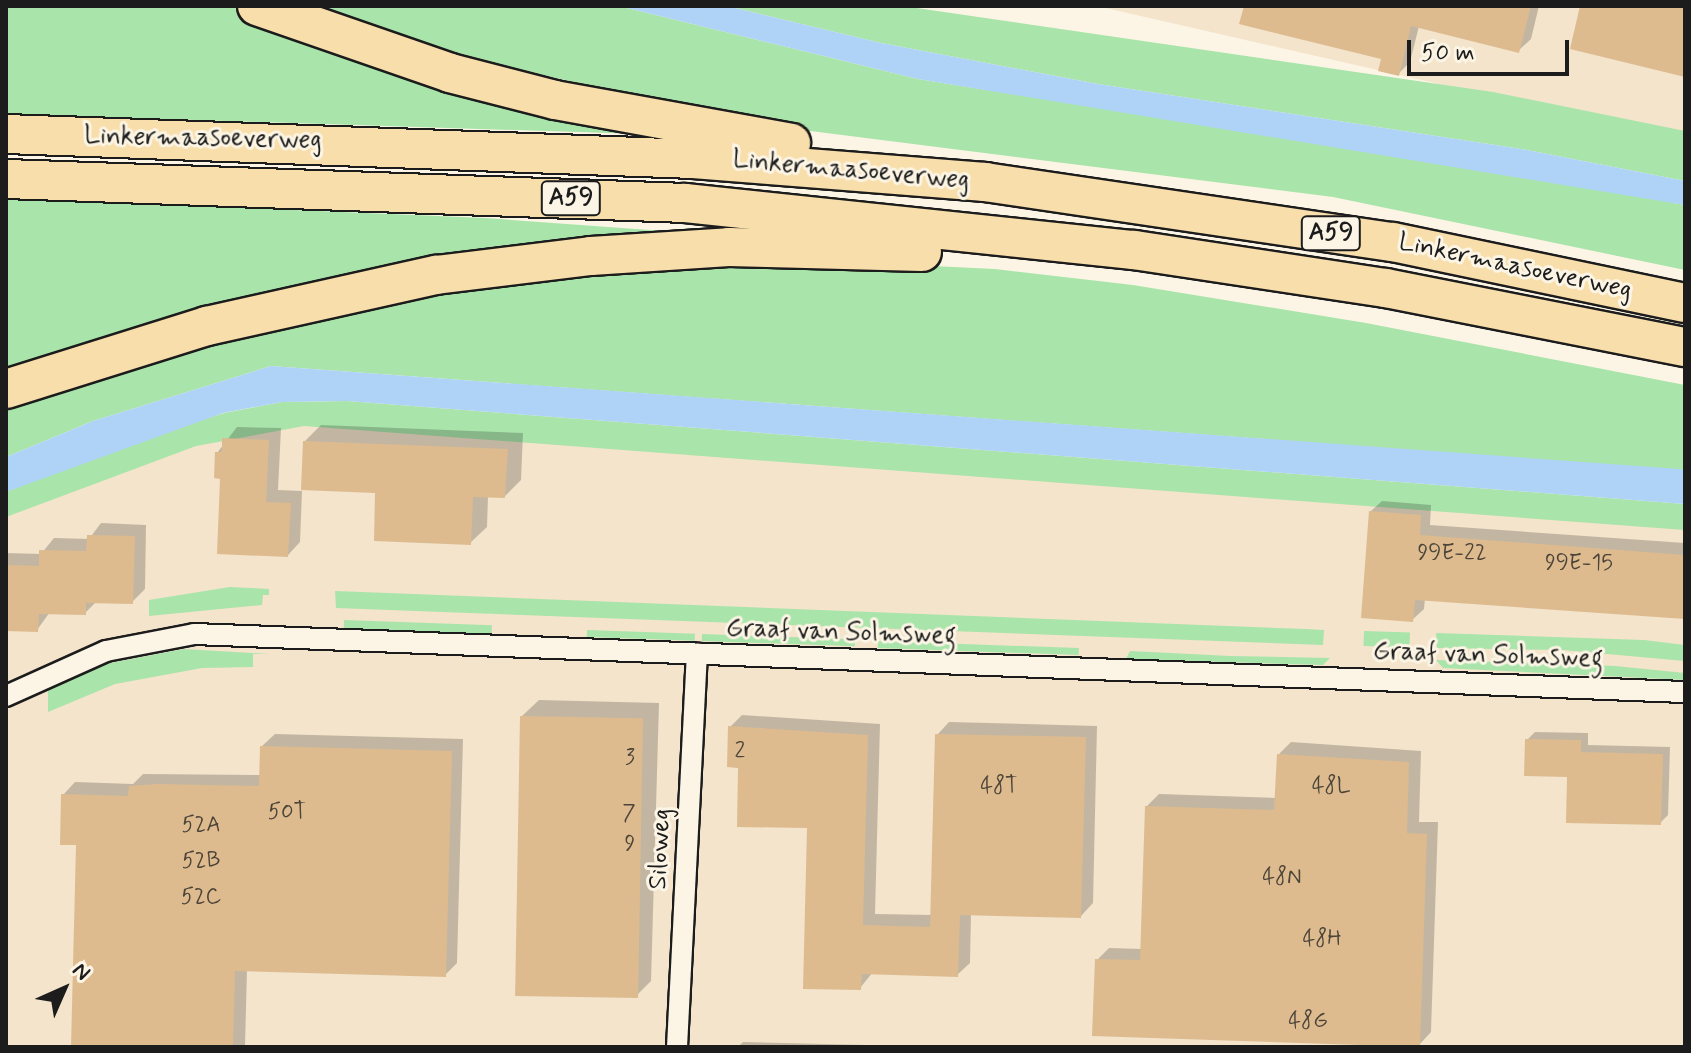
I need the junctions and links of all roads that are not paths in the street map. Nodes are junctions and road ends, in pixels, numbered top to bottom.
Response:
1 (257, 6) edge
2 (6, 134) edge
3 (6, 179) edge
4 (985, 182) junction
5 (1134, 250) junction
6 (1685, 303) edge
7 (1685, 347) edge
8 (6, 389) edge
9 (697, 654) junction
10 (1685, 692) edge
11 (6, 696) edge
12 (677, 1047) edge

1 - 4 highway, A59
2 - 4 highway, Linkermaasoeverweg / A59
3 - 5 highway, Linkermaasoeverweg / A59
4 - 6 highway, Linkermaasoeverweg / A59
5 - 7 highway, Linkermaasoeverweg / A59
5 - 8 highway, A59
9 - 10 street, Graaf van Solmsweg
9 - 11 street, Graaf van Solmsweg
9 - 12 street, Siloweg

